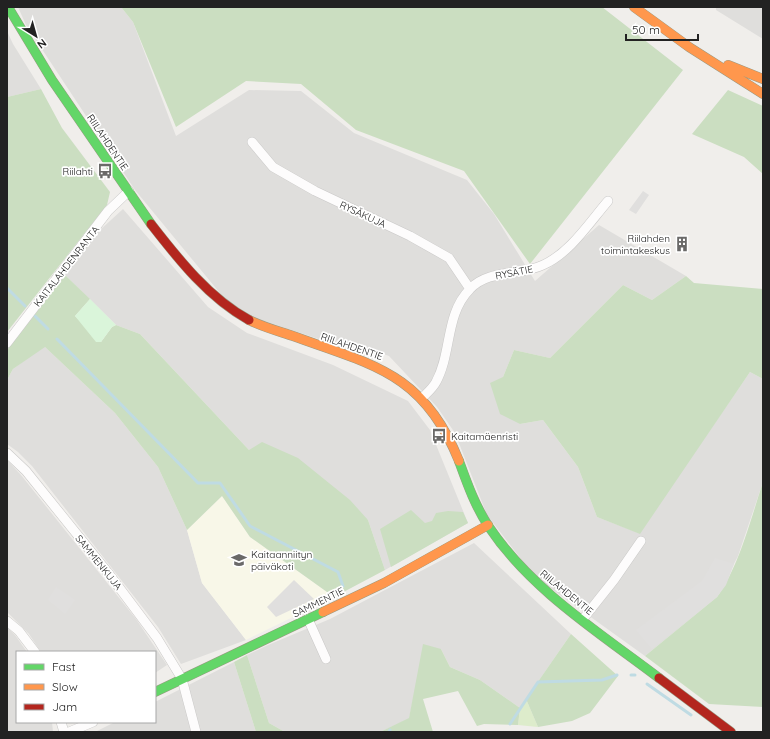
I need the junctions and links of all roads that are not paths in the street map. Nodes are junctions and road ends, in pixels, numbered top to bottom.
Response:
1 (8, 7) edge
2 (634, 7) edge
3 (704, 56) junction
4 (763, 79) edge
5 (763, 94) edge
6 (252, 142) dead end
7 (129, 191) junction
8 (608, 201) dead end
9 (470, 289) junction
10 (7, 343) edge
11 (422, 398) junction
12 (7, 453) edge
13 (488, 525) junction
14 (640, 541) dead end
15 (308, 619) junction
16 (583, 619) junction
17 (7, 620) edge
18 (34, 651) edge
19 (326, 659) dead end
20 (182, 679) junction
21 (156, 692) edge
22 (91, 723) edge
23 (69, 732) edge
24 (196, 732) edge
25 (731, 732) edge

1 - 7 street, RIILAHDENTIE
2 - 3 street
3 - 4 street
3 - 5 street
6 - 9 street, RYSÄKUJA
7 - 10 street, KAITALAHDENRANTA
7 - 11 street, RIILAHDENTIE
8 - 9 street, RYSÄTIE
9 - 11 street, RYSÄTIE
11 - 13 street, RIILAHDENTIE
12 - 20 street, SAMMENKUJA
13 - 15 street, SAMMENTIE
13 - 16 street, RIILAHDENTIE
14 - 16 street
15 - 19 street
15 - 20 street, SAMMENTIE
16 - 25 street, RIILAHDENTIE
17 - 18 street
20 - 21 street, SAMMENTIE
20 - 24 street, SAMMENKUJA
22 - 23 street

